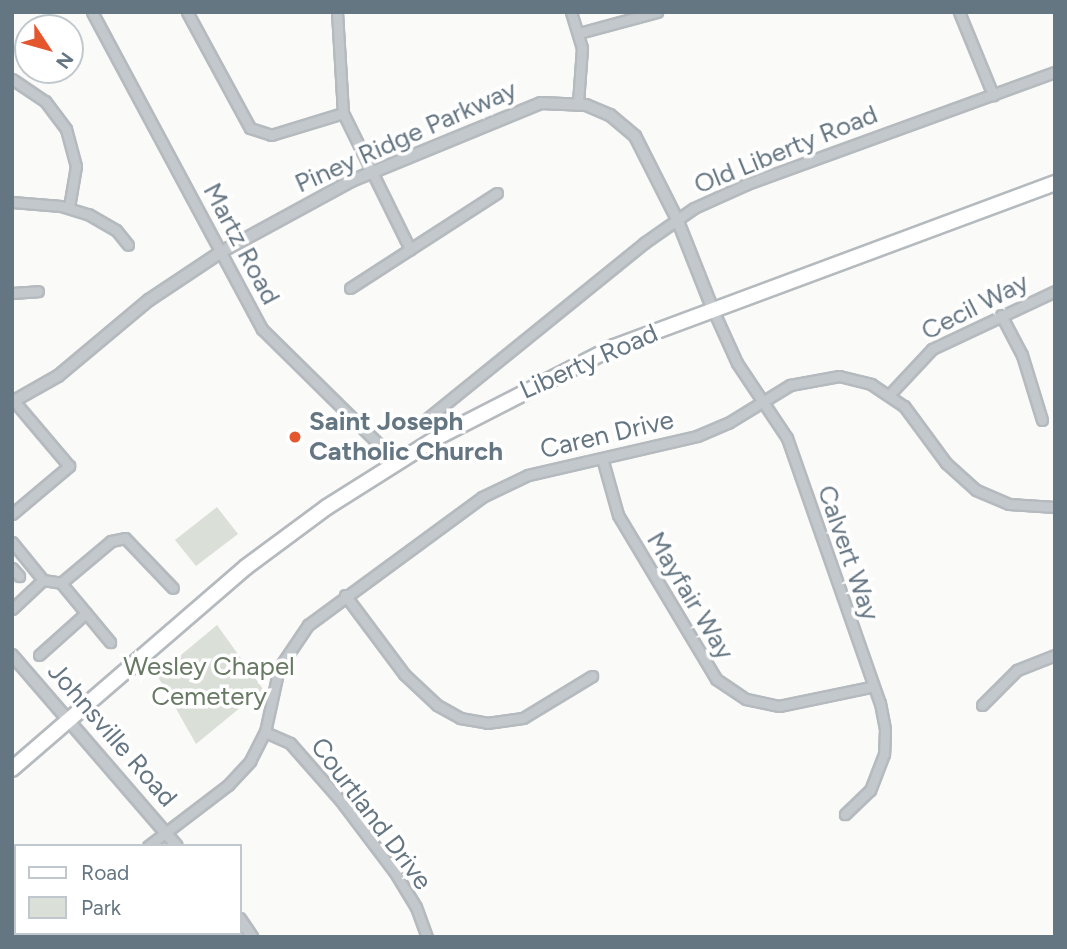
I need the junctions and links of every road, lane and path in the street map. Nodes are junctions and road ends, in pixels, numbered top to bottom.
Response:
1 (92, 12) edge
2 (187, 12) edge
3 (337, 12) edge
4 (571, 12) edge
5 (657, 12) edge
6 (959, 12) edge
7 (579, 33) junction
8 (1055, 72) edge
9 (12, 79) edge
10 (993, 94) junction
11 (578, 102) junction
12 (342, 113) junction
13 (370, 172) junction
14 (1055, 183) edge
15 (497, 193) dead end
16 (12, 202) edge
17 (69, 207) junction
18 (677, 219) junction
19 (128, 245) dead end
20 (410, 249) junction
21 (221, 251) junction
22 (351, 288) dead end
23 (38, 291) dead end
24 (1055, 291) edge
25 (12, 293) edge
26 (713, 310) junction
27 (1001, 314) junction
28 (889, 395) junction
29 (13, 402) edge
30 (763, 402) junction
31 (428, 418) dead end
32 (1042, 420) dead end
33 (602, 458) junction
34 (397, 462) junction
35 (1055, 507) edge
36 (12, 514) edge
37 (12, 542) edge
38 (43, 580) junction
39 (61, 583) junction
40 (173, 588) dead end
41 (345, 595) junction
42 (12, 609) edge
43 (86, 613) junction
44 (110, 642) dead end
45 (12, 655) edge
46 (39, 655) dead end
47 (1055, 655) edge
48 (592, 676) dead end
49 (871, 687) junction
50 (982, 705) dead end
51 (68, 721) junction
52 (265, 732) junction
53 (12, 769) edge
54 (845, 814) dead end
55 (166, 831) junction
56 (150, 844) edge
57 (176, 844) edge
58 (242, 922) edge
59 (252, 937) edge
60 (428, 937) edge

1 - 21 street, Martz Road
2 - 12 street
3 - 12 street
4 - 7 street
5 - 7 street
6 - 10 street
7 - 11 street
8 - 10 street, Old Liberty Road
9 - 17 street
10 - 18 street, Old Liberty Road
11 - 13 street, Piney Ridge Parkway
11 - 18 street, Piney Ridge Parkway
12 - 13 street
13 - 20 street
13 - 21 street, Piney Ridge Parkway
14 - 26 main road, Liberty Road
15 - 20 street
16 - 17 street
17 - 19 street
18 - 26 street, Piney Ridge Parkway
18 - 31 street, Old Liberty Road
20 - 22 street
21 - 29 street, Piney Ridge Parkway
21 - 34 street, Martz Road
23 - 25 street
24 - 27 street, Cecil Way
26 - 30 street, Calvert Way
26 - 34 main road, Liberty Road
27 - 28 street, Cecil Way
27 - 32 street
28 - 30 street, Caren Drive
28 - 35 street, Caren Drive
29 - 36 street
30 - 33 street, Caren Drive
30 - 49 street, Calvert Way
33 - 41 street, Caren Drive
33 - 49 street, Mayfair Way
34 - 51 main road, Liberty Road
37 - 38 street
38 - 39 street
38 - 42 street
39 - 40 street
39 - 43 street
41 - 48 street
41 - 52 street, Caren Drive
43 - 44 street
43 - 46 street
45 - 51 street, Johnsville Road
47 - 50 street
49 - 54 street, Calvert Way
51 - 53 main road, Liberty Road
51 - 55 street, Johnsville Road
52 - 55 street, Caren Drive
52 - 60 street, Courtland Drive
55 - 56 street, Caren Drive
55 - 57 street, Johnsville Road
58 - 59 street

